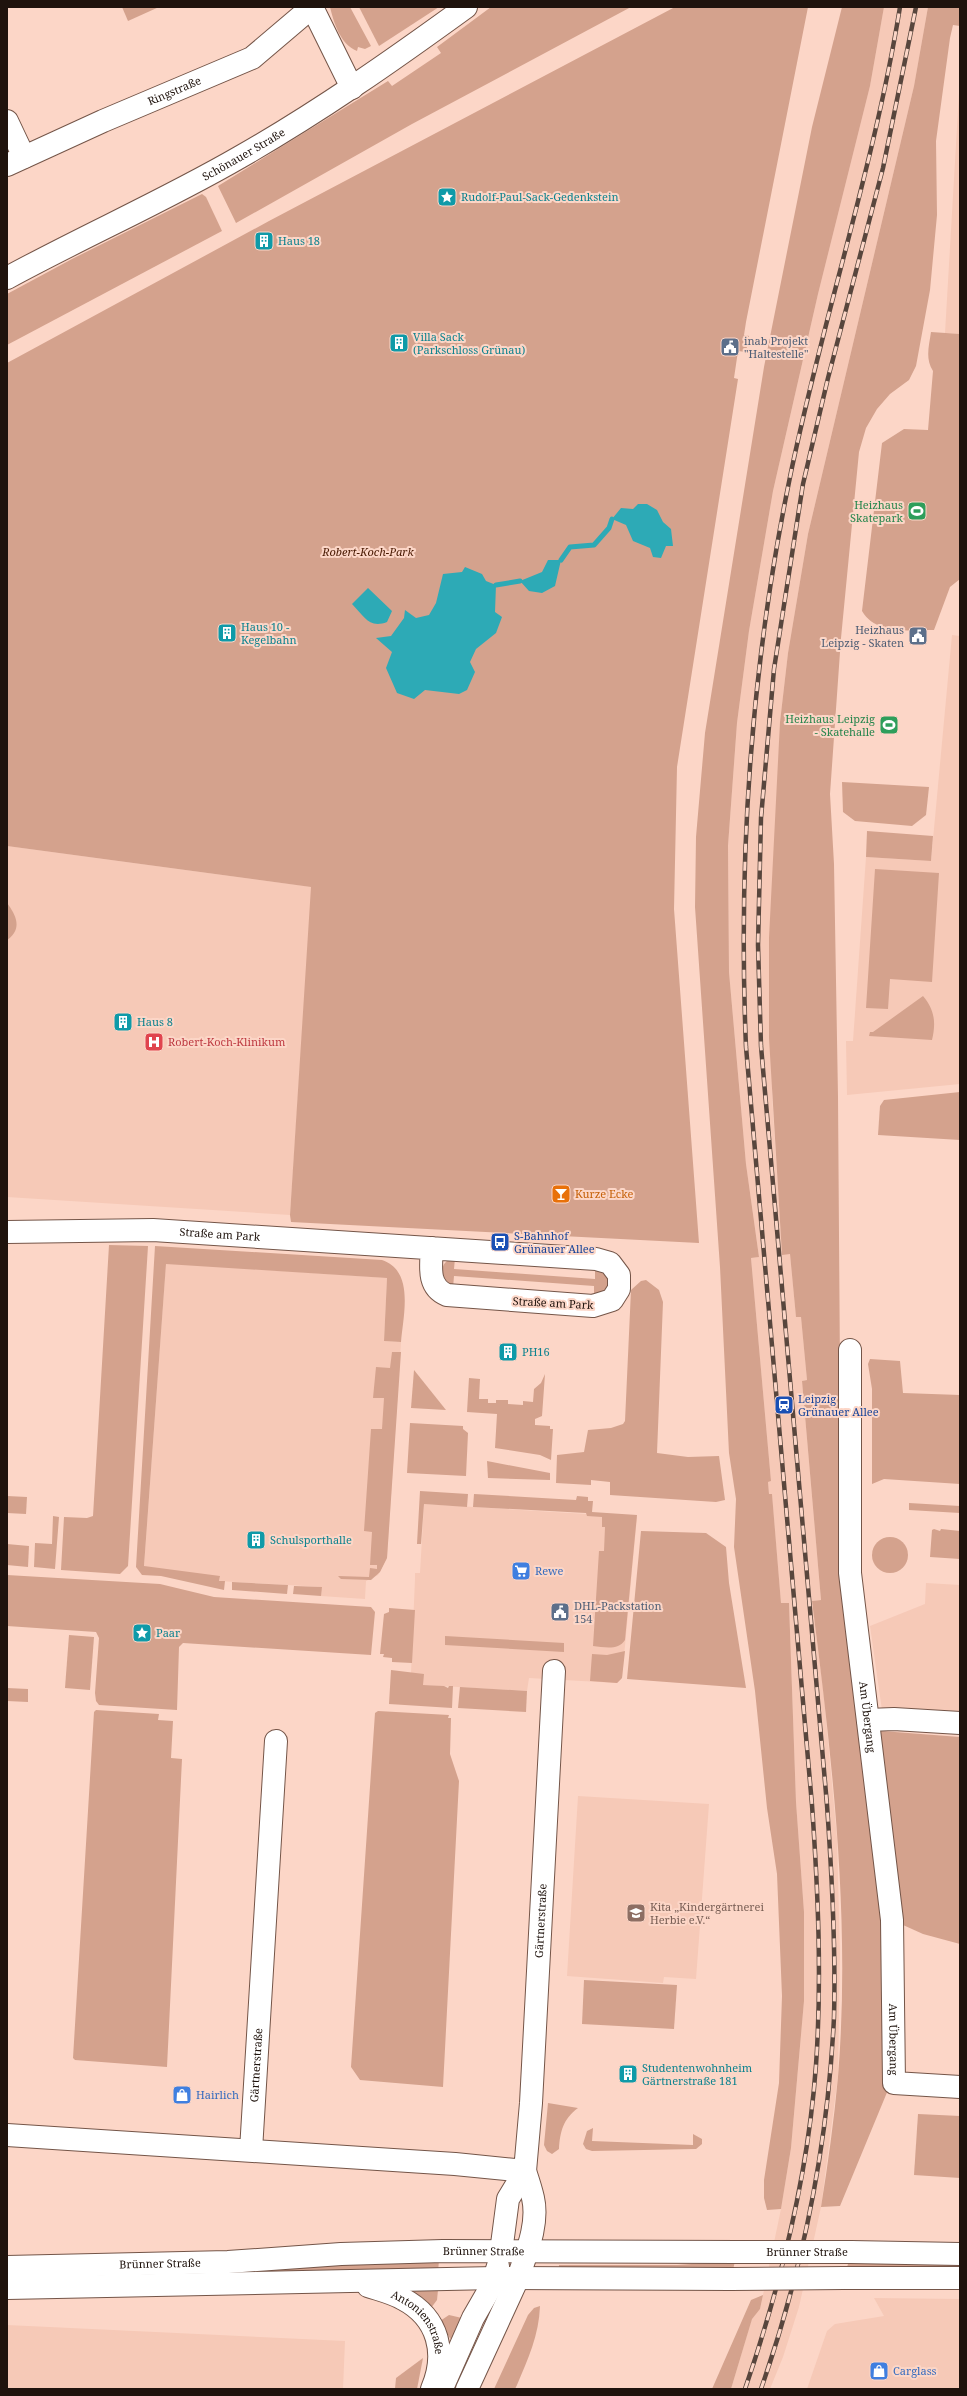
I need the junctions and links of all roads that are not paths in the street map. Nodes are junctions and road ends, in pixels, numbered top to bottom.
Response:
1 (312, 7) edge
2 (466, 7) edge
3 (352, 88) junction
4 (7, 121) edge
5 (16, 161) edge
6 (7, 278) edge
7 (7, 1232) edge
8 (432, 1248) junction
9 (850, 1350) dead end
10 (554, 1671) dead end
11 (868, 1720) junction
12 (960, 1723) edge
13 (276, 1741) dead end
14 (960, 2087) edge
15 (7, 2135) edge
16 (251, 2150) junction
17 (525, 2171) junction
18 (458, 2251) junction
19 (501, 2252) junction
20 (526, 2252) junction
21 (960, 2254) edge
22 (7, 2267) edge
23 (495, 2278) junction
24 (518, 2278) junction
25 (960, 2278) edge
26 (357, 2281) junction
27 (7, 2288) edge
28 (499, 2323) junction
29 (432, 2389) edge
30 (442, 2389) edge
31 (467, 2389) edge

1 - 3 street
1 - 5 street, Ringstraße
2 - 3 street, Schönauer Straße
3 - 6 street, Schönauer Straße
4 - 5 street, Ringstraße
7 - 8 street, Straße am Park
8 - 8 street, Straße am Park
9 - 11 street, Am Übergang
10 - 17 street, Gärtnerstraße
11 - 12 street
11 - 14 street, Am Übergang
13 - 16 street, Gärtnerstraße
15 - 16 street
16 - 17 street
17 - 19 street, Gärtnerstraße
17 - 20 street, Gärtnerstraße
18 - 19 street, Brünner Straße
18 - 22 street, Brünner Straße
18 - 23 street, Antonienstraße
19 - 20 street, Brünner Straße
19 - 23 street, Antonienstraße
20 - 21 street, Brünner Straße, bridge
20 - 24 street, Antonienstraße
23 - 24 street, Brünner Straße
23 - 26 street, Brünner Straße
23 - 28 street, Antonienstraße
23 - 30 street, Antonienstraße
24 - 25 street, Brünner Straße, bridge
24 - 28 street, Antonienstraße
26 - 27 street, Brünner Straße
26 - 29 street, Antonienstraße
28 - 31 street, Antonienstraße

